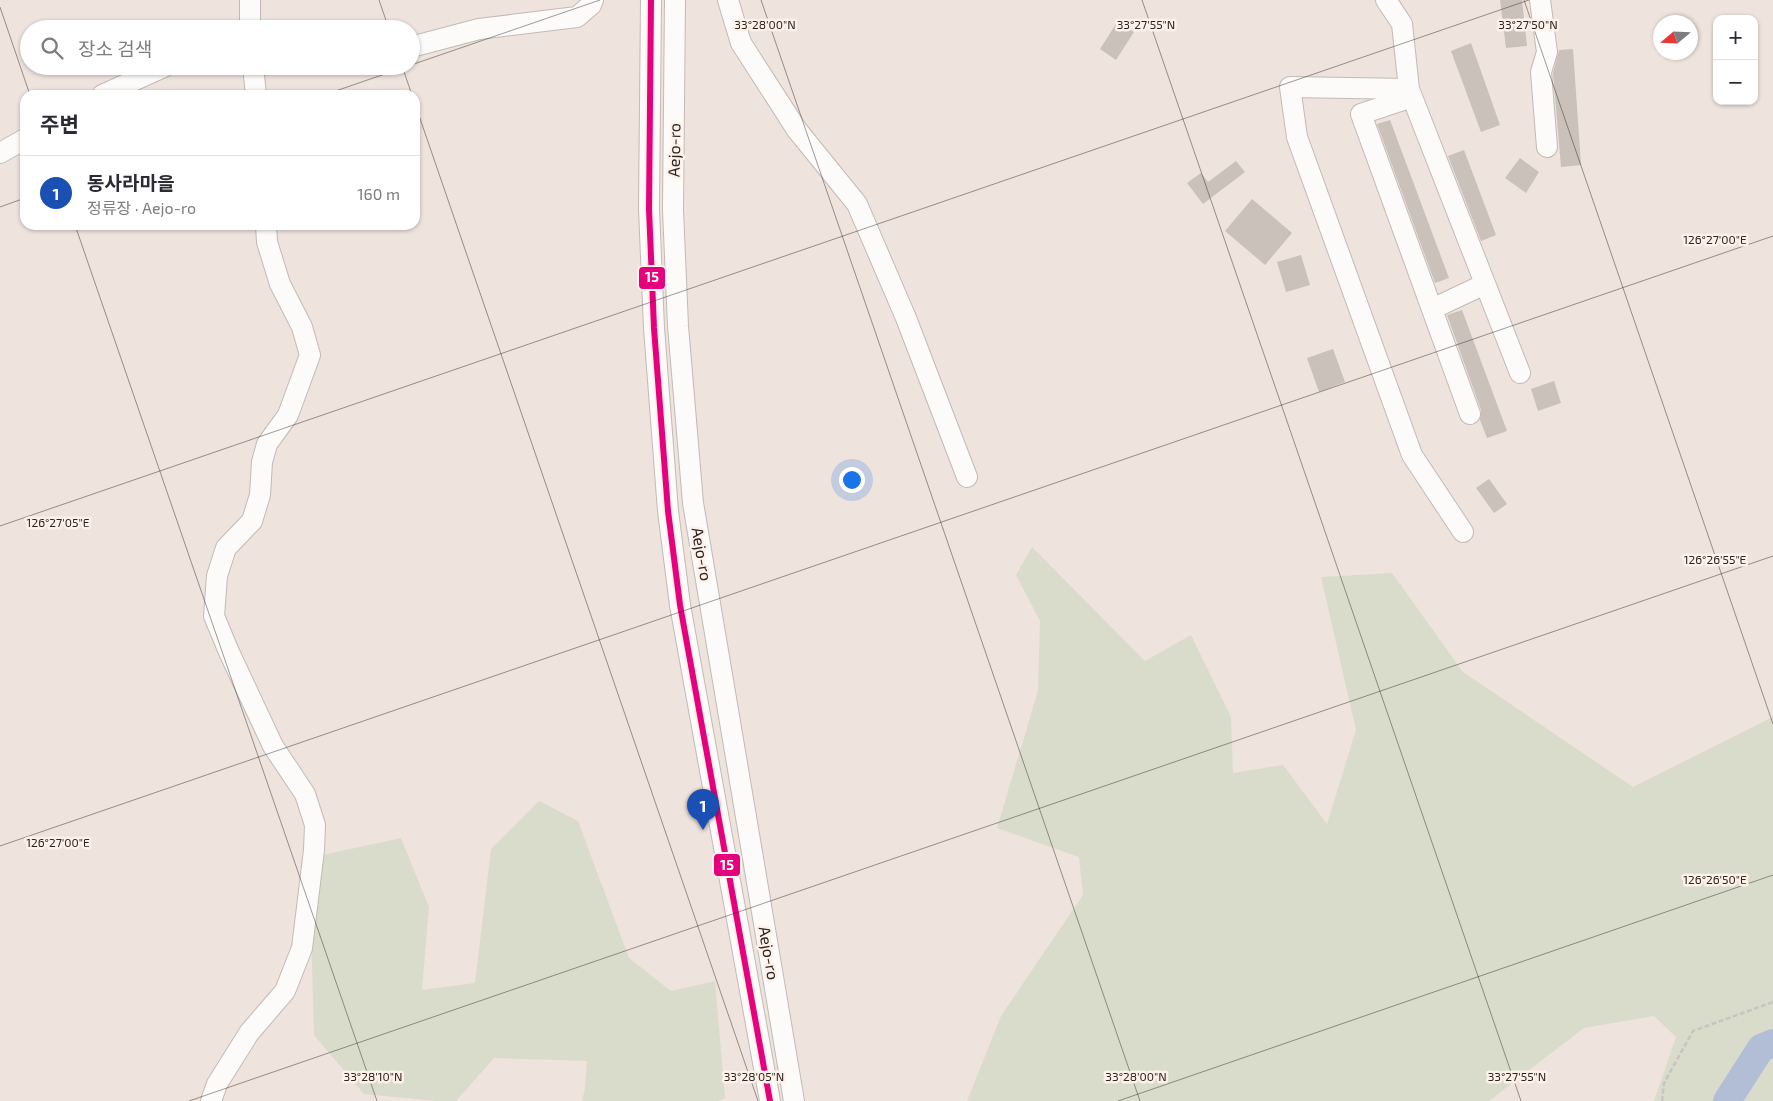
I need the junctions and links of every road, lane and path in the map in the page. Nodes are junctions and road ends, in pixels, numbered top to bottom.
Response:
1 (250, 0) edge
2 (593, 0) edge
3 (651, 0) edge
4 (675, 0) edge
5 (728, 0) edge
6 (1386, 0) edge
7 (1540, 0) edge
8 (250, 20) edge
9 (420, 45) edge
10 (146, 75) edge
11 (254, 75) edge
12 (113, 90) edge
13 (255, 90) edge
14 (1411, 93) junction
15 (20, 142) edge
16 (1547, 147) dead end
17 (0, 153) edge
18 (266, 230) edge
19 (1485, 284) junction
20 (1432, 309) junction
21 (1520, 373) dead end
22 (1470, 414) dead end
23 (967, 477) dead end
24 (1463, 532) dead end
25 (1773, 1002) edge
26 (211, 1101) edge
27 (770, 1101) edge
28 (794, 1101) edge
29 (1662, 1101) edge

1 - 8 street
2 - 9 street
3 - 27 street, Aejo-ro
4 - 28 street, Aejo-ro
5 - 23 street
6 - 14 street
7 - 16 street
10 - 12 street
11 - 13 street
14 - 19 street
14 - 20 street
14 - 24 street
15 - 17 street
18 - 26 street
19 - 20 street
19 - 21 street
20 - 22 street
25 - 29 path

